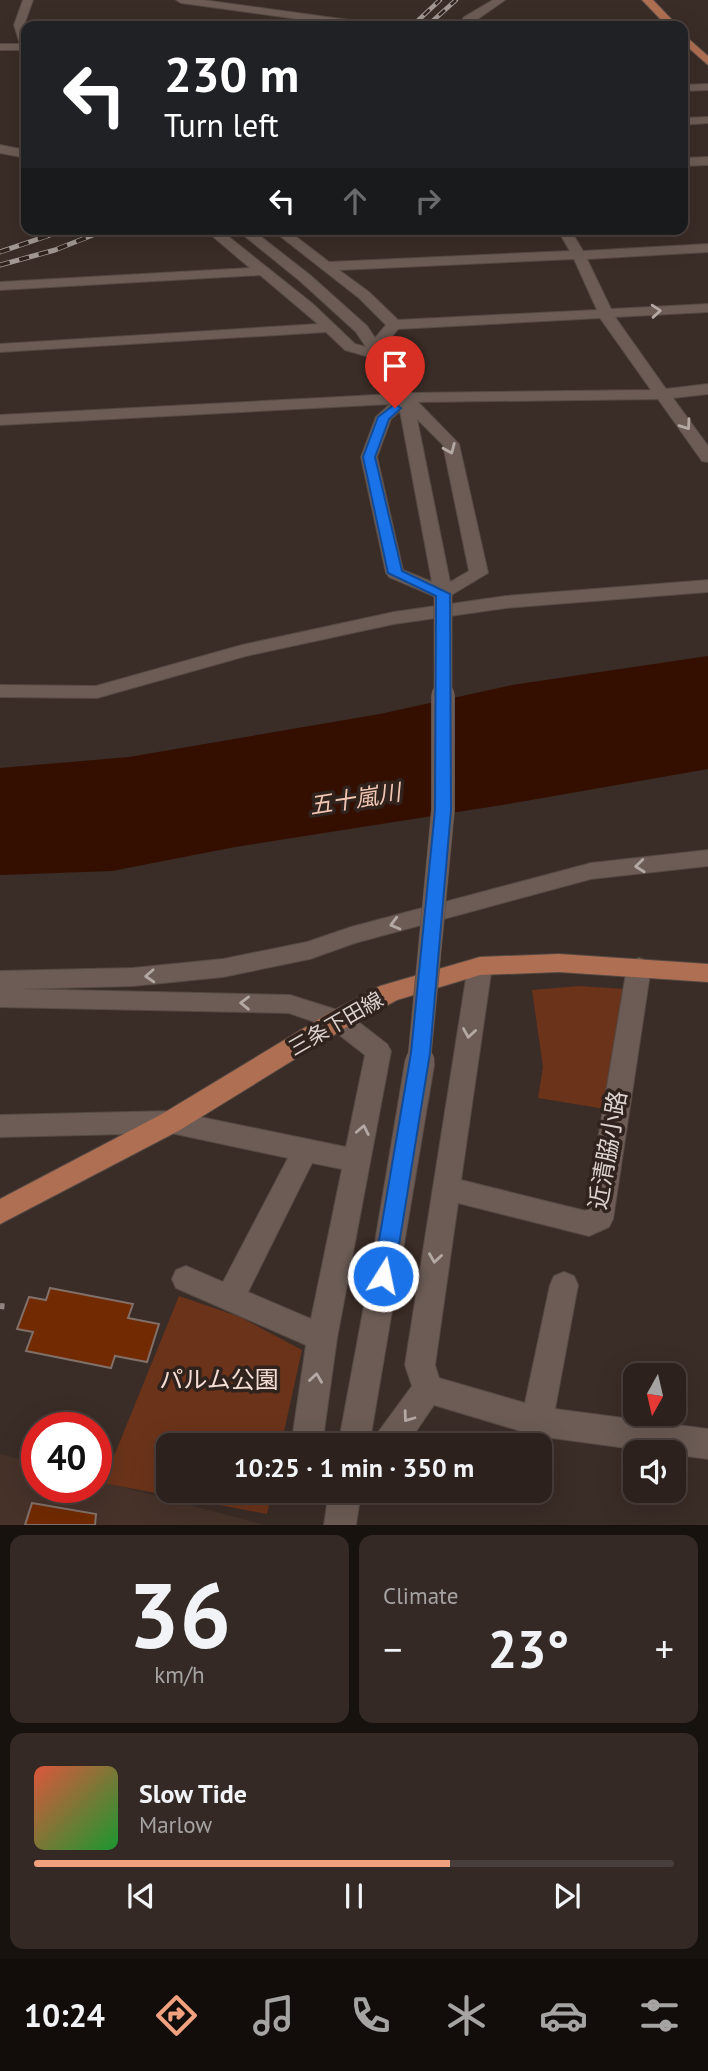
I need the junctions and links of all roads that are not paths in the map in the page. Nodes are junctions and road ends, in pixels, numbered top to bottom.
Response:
1 (27, 0) edge
2 (181, 0) edge
3 (499, 0) edge
4 (647, 0) edge
5 (334, 21) edge
6 (467, 21) edge
7 (668, 21) edge
8 (21, 31) edge
9 (688, 42) edge
10 (0, 47) edge
11 (21, 47) edge
12 (708, 62) edge
13 (708, 86) edge
14 (688, 88) edge
15 (708, 120) edge
16 (688, 122) edge
17 (0, 149) edge
18 (21, 153) edge
19 (708, 161) edge
20 (688, 162) edge
21 (217, 235) edge
22 (249, 235) edge
23 (285, 235) edge
24 (566, 235) edge
25 (708, 248) edge
26 (577, 254) junction
27 (325, 266) junction
28 (262, 271) junction
29 (0, 286) edge
30 (708, 308) edge
31 (604, 314) junction
32 (394, 326) junction
33 (328, 328) junction
34 (0, 348) edge
35 (378, 351) junction
36 (708, 389) edge
37 (664, 394) junction
38 (405, 398) junction
39 (0, 420) edge
40 (708, 457) edge
41 (708, 586) edge
42 (443, 594) junction
43 (0, 691) edge
44 (708, 858) edge
45 (480, 966) junction
46 (639, 967) junction
47 (708, 974) edge
48 (0, 980) edge
49 (0, 998) edge
50 (338, 1020) junction
51 (171, 1122) junction
52 (0, 1126) edge
53 (305, 1151) junction
54 (357, 1161) junction
55 (445, 1188) junction
56 (0, 1212) edge
57 (186, 1279) dead end
58 (564, 1285) dead end
59 (230, 1298) junction
60 (322, 1338) junction
61 (428, 1389) junction
62 (537, 1421) junction
63 (308, 1433) edge
64 (356, 1433) edge
65 (396, 1433) edge
66 (708, 1444) edge

1 - 8 street
2 - 5 street
3 - 6 street
4 - 7 main road
9 - 12 main road
10 - 11 street
13 - 14 street
15 - 16 street
17 - 18 street
19 - 20 street
21 - 28 street
22 - 35 street
23 - 27 street
24 - 26 street
25 - 26 street
26 - 27 street
26 - 31 street
27 - 32 street
28 - 29 street
28 - 33 street
31 -> 30 street
31 - 32 street
31 - 37 street
32 - 35 street
33 - 34 street
33 - 35 street
35 - 38 street
36 - 37 street
37 - 38 street
37 -> 40 street
38 - 39 street
38 - 42 street
38 -> 42 street
38 - 42 street
41 - 43 street
42 - 64 street, bridge
44 -> 48 street
45 - 46 main road, 三条下田線
45 - 50 main road, 三条下田線
45 -> 55 street
46 - 47 main road, 三条下田線
46 - 55 street, 近清脇小路
50 -> 49 street
50 - 51 main road, 三条下田線
54 -> 50 street
51 - 52 street
51 - 53 street
51 - 56 main road, 三条下田線
53 - 54 street
53 - 59 street
54 - 60 street
55 -> 61 street
57 - 59 street
58 - 62 street
59 - 60 street
63 -> 60 street
61 - 62 street
61 -> 65 street
62 - 66 street

